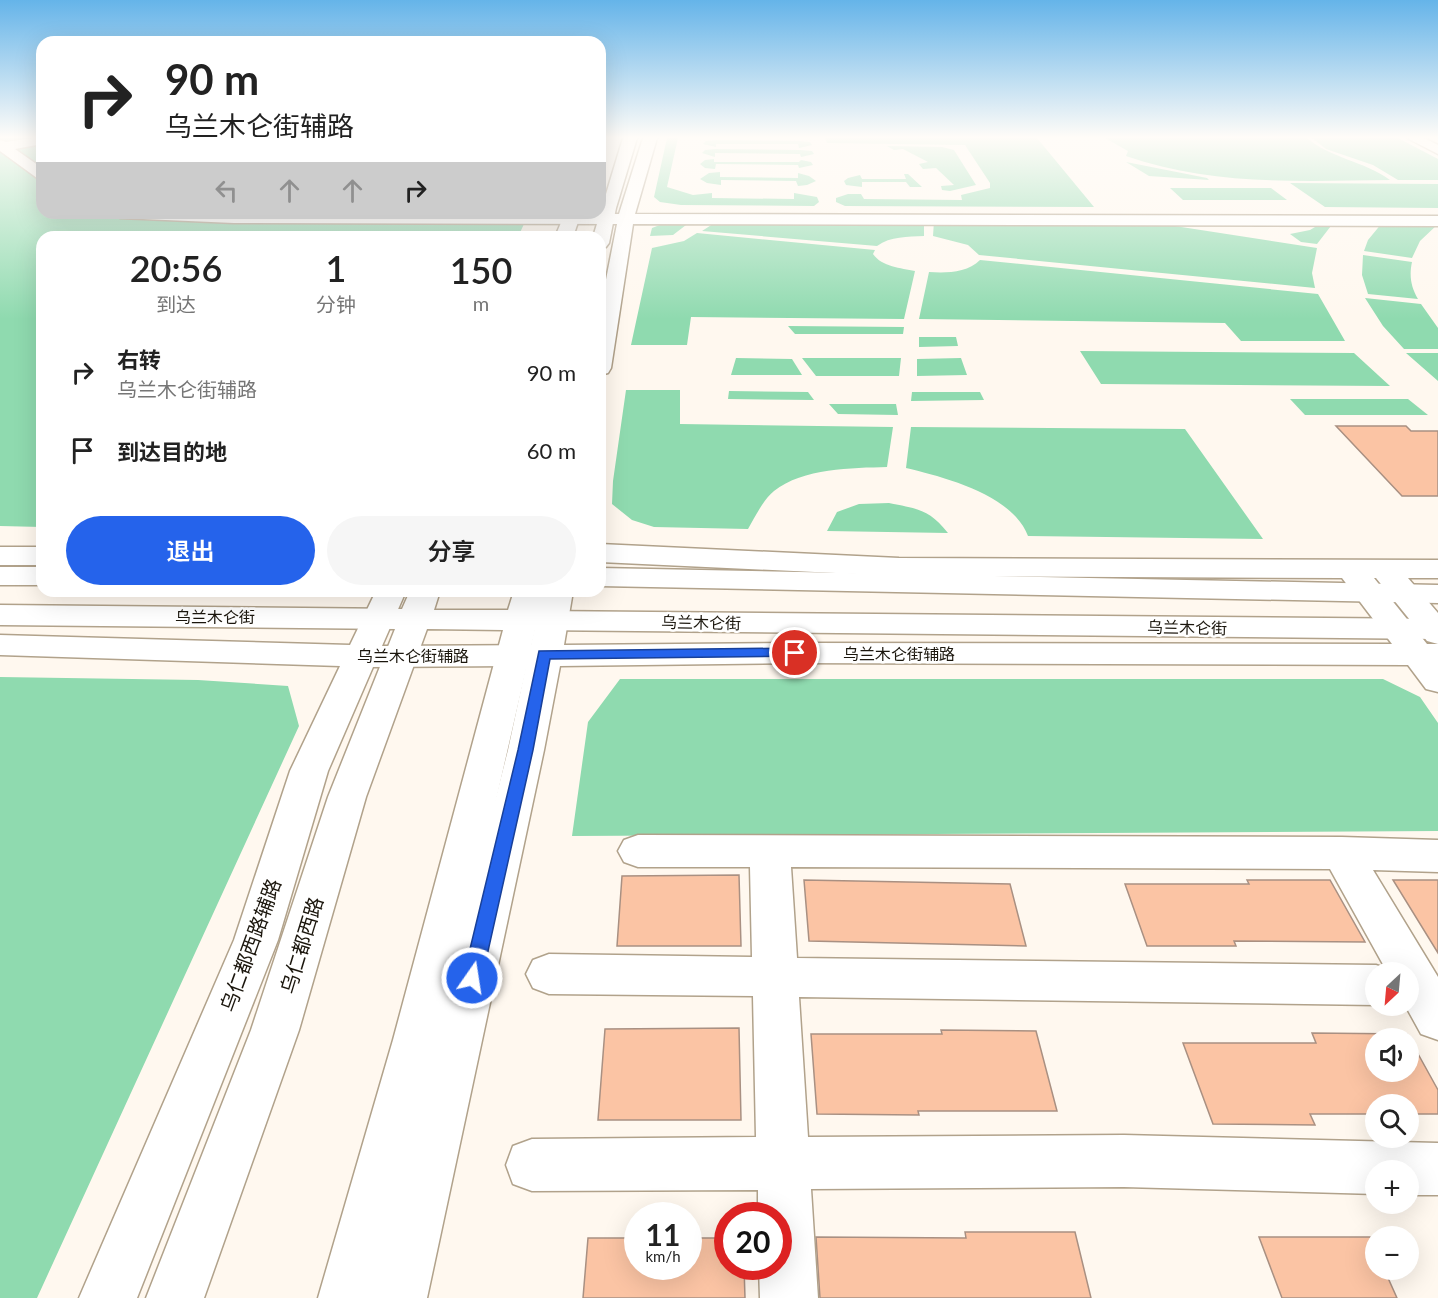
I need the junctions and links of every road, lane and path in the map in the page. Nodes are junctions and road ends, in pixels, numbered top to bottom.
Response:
1 (631, 199) edge
2 (606, 211) edge
3 (1438, 212) edge
4 (627, 213) junction
5 (1438, 221) edge
6 (606, 334) edge
7 (606, 553) edge
8 (0, 556) edge
9 (36, 556) edge
10 (1438, 569) edge
11 (0, 576) edge
12 (36, 576) edge
13 (606, 577) edge
14 (1377, 581) junction
15 (1405, 594) junction
16 (1438, 594) edge
17 (0, 615) edge
18 (395, 622) edge
19 (536, 622) edge
20 (1397, 629) junction
21 (1433, 640) edge
22 (0, 645) edge
23 (1438, 681) edge
24 (638, 851) dead end
25 (770, 851) junction
26 (1342, 853) junction
27 (1438, 856) edge
28 (1400, 962) edge
29 (549, 974) dead end
30 (776, 977) junction
31 (1365, 991) edge
32 (783, 1163) junction
33 (532, 1165) dead end
34 (1438, 1169) edge
35 (108, 1298) edge
36 (175, 1298) edge
37 (347, 1298) edge
38 (398, 1298) edge
39 (789, 1298) edge

1 - 4 street
2 - 4 street
3 - 4 street
4 - 5 street
4 - 6 street
7 - 14 street
8 - 9 street
10 - 14 street
11 - 12 street
13 - 14 street
14 - 15 street
14 - 20 street
15 - 16 street
15 - 21 street
17 - 18 street, 乌兰木仑街
18 - 19 street, 乌兰木仑街辅路
18 - 22 street, 乌兰木仑街辅路
18 - 35 street, 乌仁都西路辅路
18 - 36 street, 乌仁都西路
19 - 20 street, 乌兰木仑街
19 - 21 street, 乌兰木仑街辅路
19 - 37 street
19 - 38 street
20 - 21 street
21 - 23 street
24 - 25 street
25 - 26 street
25 - 30 street
26 - 27 street
26 - 28 street
29 - 30 street
30 - 31 street
30 - 32 street
32 - 33 street
32 - 34 street
32 - 39 street

